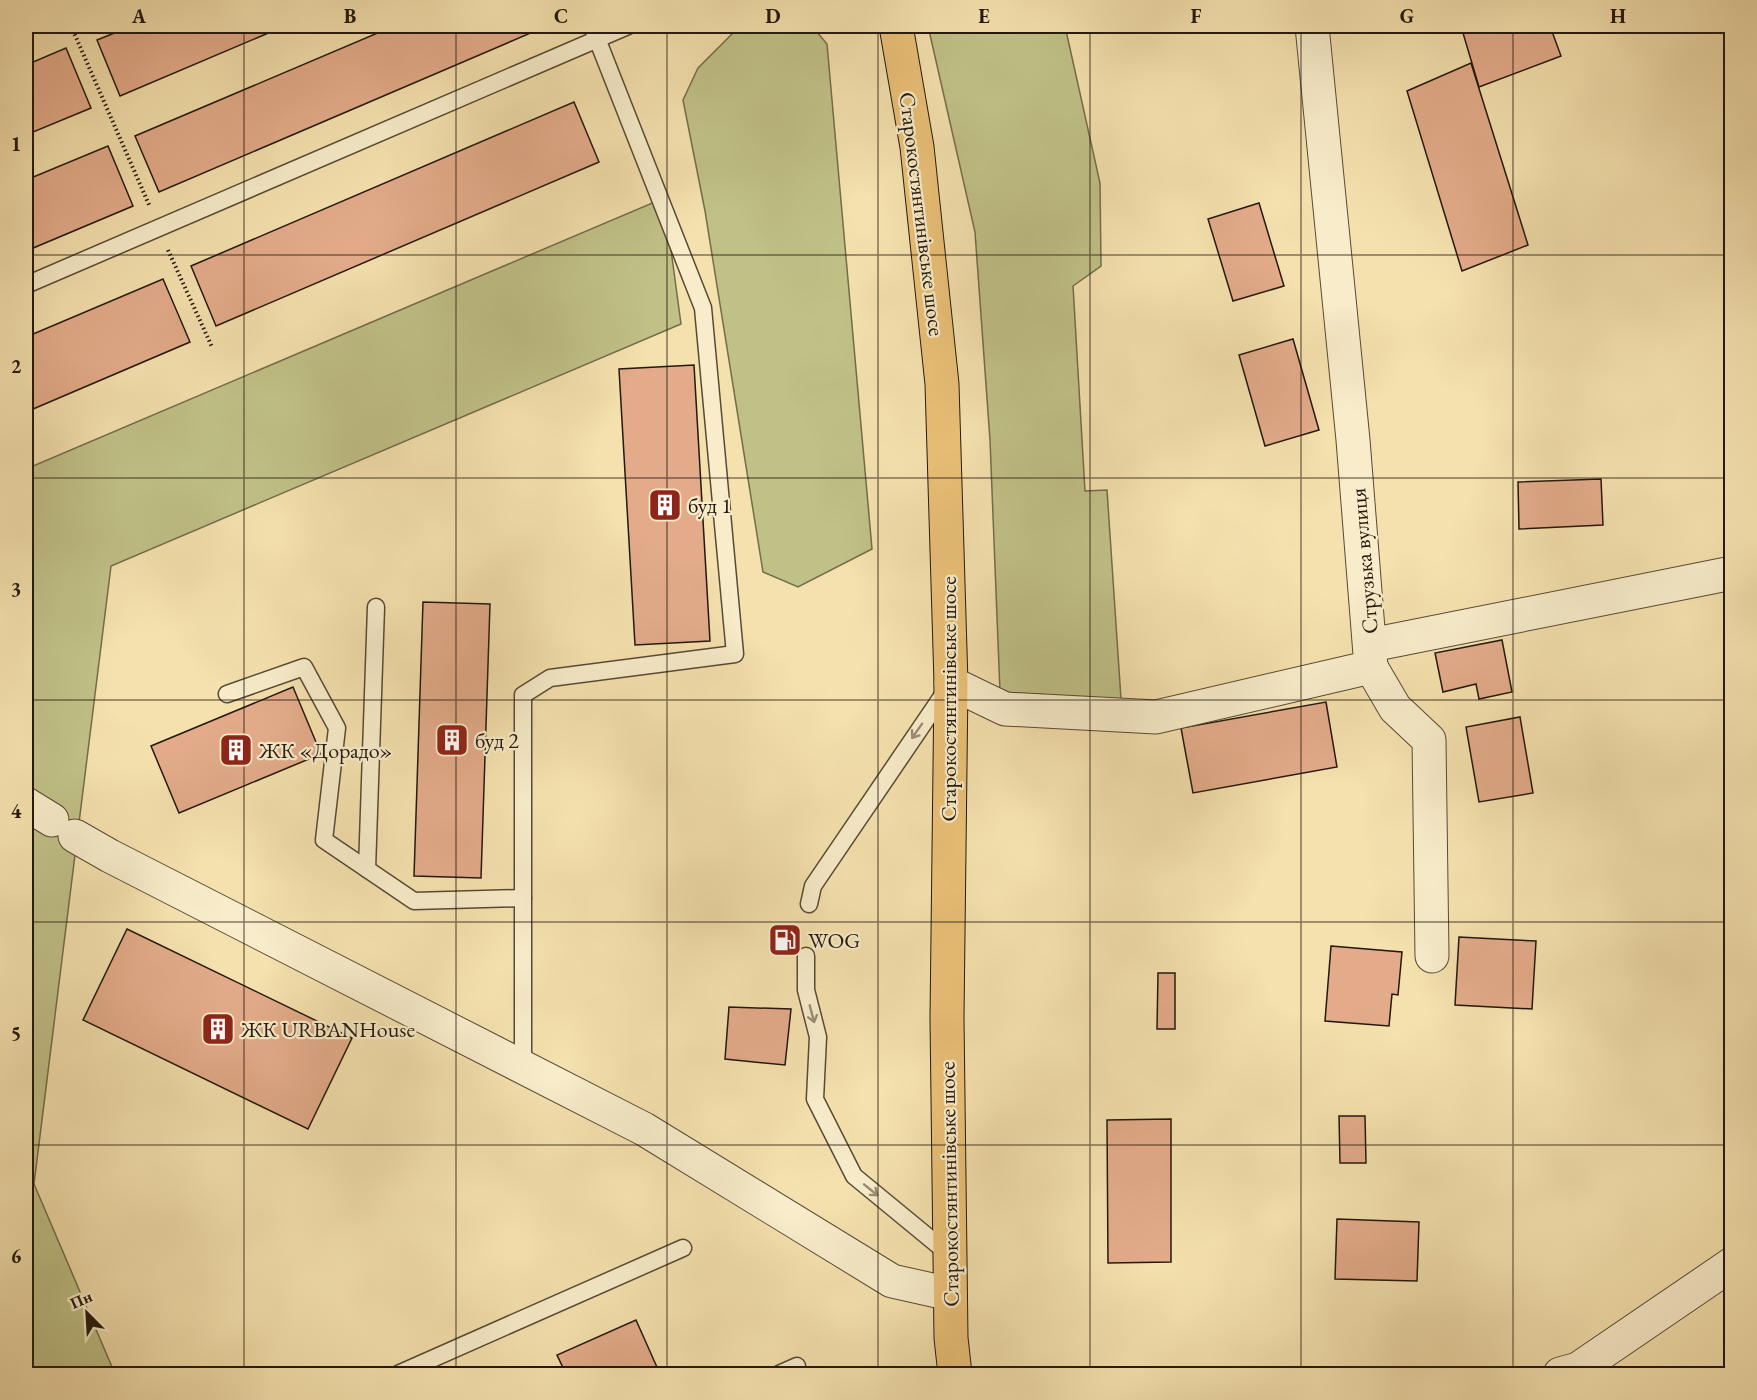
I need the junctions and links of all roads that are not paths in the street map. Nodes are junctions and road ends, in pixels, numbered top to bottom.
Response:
1 (628, 26) edge
2 (896, 26) edge
3 (1312, 26) edge
4 (595, 32) edge
5 (26, 285) edge
6 (1731, 573) edge
7 (376, 607) dead end
8 (1371, 656) junction
9 (951, 683) junction
10 (227, 694) dead end
11 (51, 820) edge
12 (367, 869) junction
13 (523, 898) junction
14 (809, 904) dead end
15 (806, 956) dead end
16 (1432, 956) dead end
17 (523, 1069) junction
18 (683, 1248) dead end
19 (950, 1255) junction
20 (1731, 1264) edge
21 (950, 1294) junction
22 (797, 1366) dead end
23 (398, 1374) edge
24 (778, 1374) edge
25 (955, 1374) edge
26 (1560, 1374) edge

1 - 4 lane
2 - 9 main road, Старокостянтинівське шосе
3 - 8 street, Струзька вулиця
4 - 5 lane
4 - 13 lane
6 - 8 street
7 - 12 lane
8 - 9 street, Струзька вулиця
8 - 16 street
9 -> 14 lane
9 - 19 main road, Старокостянтинівське шосе
10 - 12 lane
11 - 17 street
12 - 13 lane
13 - 17 lane
15 -> 19 lane
17 - 21 street
18 - 23 lane
19 - 21 main road, Старокостянтинівське шосе
20 - 26 street
21 - 25 main road, Старокостянтинівське шосе
22 - 24 lane

